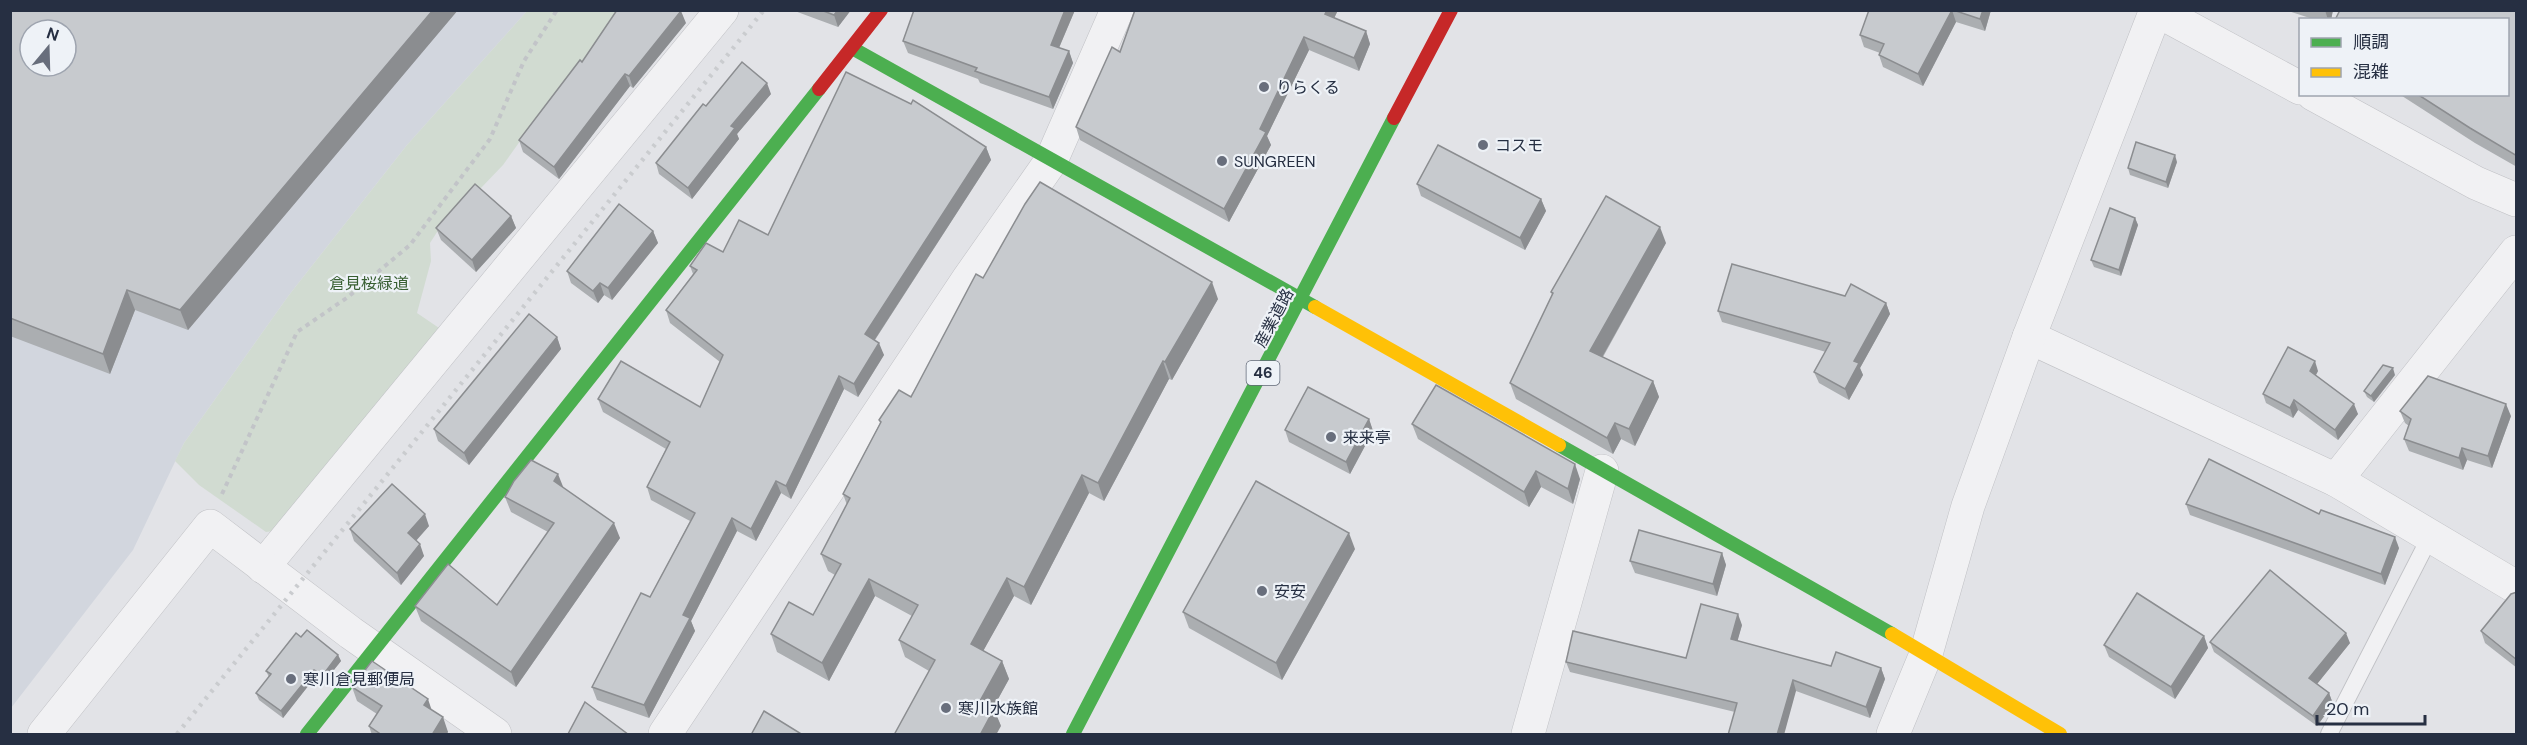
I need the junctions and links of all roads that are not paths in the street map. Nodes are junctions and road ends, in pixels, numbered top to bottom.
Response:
1 (722, 10) edge
2 (881, 10) edge
3 (1117, 10) edge
4 (1451, 10) edge
5 (2156, 11) edge
6 (852, 48) junction
7 (2299, 87) edge
8 (2317, 96) edge
9 (1051, 161) junction
10 (2517, 200) edge
11 (2517, 252) edge
12 (1302, 299) junction
13 (2029, 338) junction
14 (1602, 471) junction
15 (2336, 480) junction
16 (2430, 537) junction
17 (263, 567) junction
18 (2517, 587) edge
19 (374, 650) junction
20 (1926, 654) junction
21 (44, 735) edge
22 (308, 735) edge
23 (495, 735) edge
24 (665, 735) edge
25 (1073, 735) edge
26 (1528, 735) edge
27 (1893, 735) edge
28 (2060, 735) edge
29 (2329, 735) edge

1 - 17 street
2 - 6 street
3 - 9 street
4 - 12 street, 産業道路 / 46
5 - 7 street
5 - 13 street
6 - 9 street
6 - 19 street
8 - 10 street
9 - 12 street
9 - 24 street
11 - 15 street
12 - 14 street
12 - 25 street, 産業道路 / 46
13 - 15 street
13 - 20 street
14 - 20 street
14 - 26 street
15 - 16 street
16 - 18 street
16 - 29 lane
17 - 19 street
17 - 21 street
19 - 22 street
19 - 23 street
20 - 27 street
20 - 28 street

